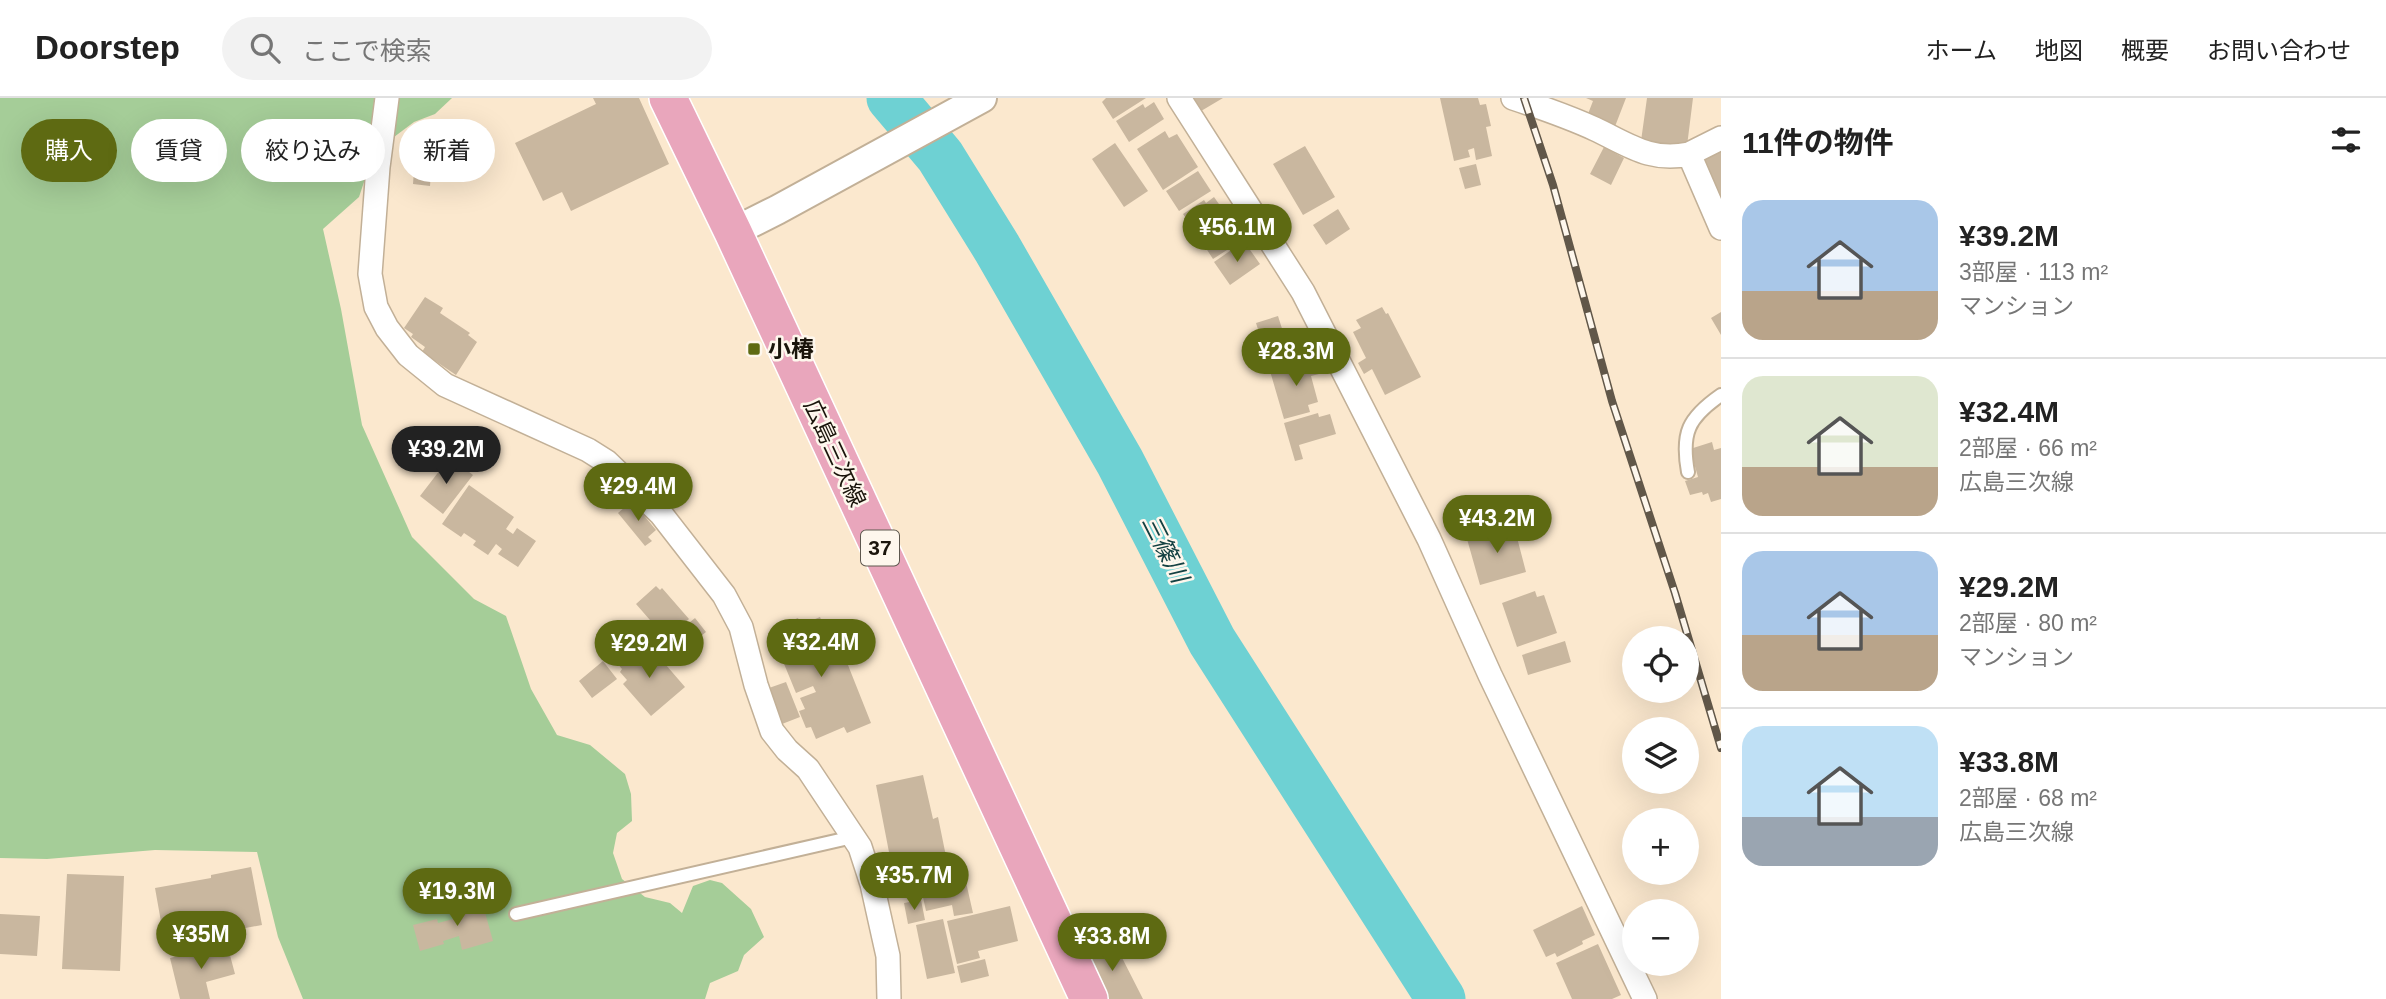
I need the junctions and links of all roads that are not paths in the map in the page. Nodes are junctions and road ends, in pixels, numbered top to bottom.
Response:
1 (387, 98) edge
2 (668, 98) edge
3 (982, 98) edge
4 (1179, 98) edge
5 (1513, 98) edge
6 (1721, 138) edge
7 (1689, 154) junction
8 (1721, 228) edge
9 (733, 232) junction
10 (1721, 395) edge
11 (1688, 472) dead end
12 (853, 837) junction
13 (516, 914) dead end
14 (888, 999) edge
15 (1089, 999) edge
16 (1645, 999) edge

1 - 12 street
2 - 9 main road, 広島三次線 / 37
3 - 9 street
4 - 16 street
5 - 7 street
6 - 7 street
7 - 8 street
9 - 15 main road, 広島三次線 / 37
10 - 11 lane
12 - 13 lane
12 - 14 street

